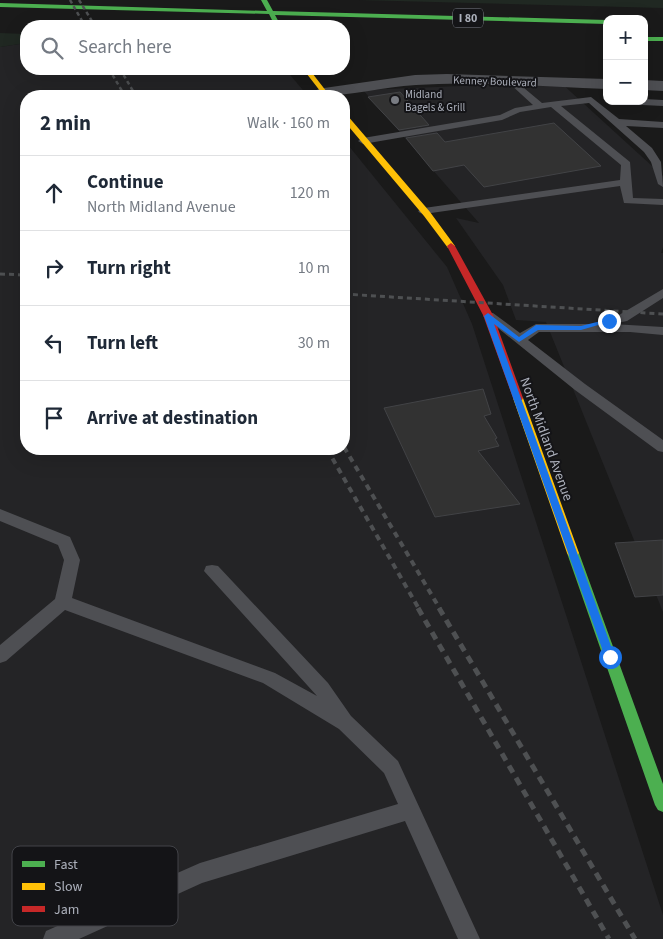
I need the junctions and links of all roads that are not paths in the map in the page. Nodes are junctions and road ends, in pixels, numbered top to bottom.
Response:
1 (264, 0) edge
2 (0, 5) edge
3 (275, 20) edge
4 (603, 22) edge
5 (648, 39) edge
6 (663, 39) edge
7 (310, 75) edge
8 (512, 81) junction
9 (575, 84) junction
10 (603, 84) edge
11 (648, 85) edge
12 (663, 86) edge
13 (321, 90) edge
14 (350, 91) edge
15 (591, 100) junction
16 (603, 101) edge
17 (648, 102) edge
18 (663, 103) edge
19 (553, 104) junction
20 (540, 106) junction
21 (616, 122) junction
22 (350, 125) edge
23 (663, 125) edge
24 (363, 141) junction
25 (625, 182) junction
26 (663, 184) edge
27 (663, 202) edge
28 (424, 211) junction
29 (663, 293) edge
30 (488, 316) junction
31 (581, 328) junction
32 (663, 331) edge
33 (519, 340) junction
34 (663, 447) edge
35 (0, 515) edge
36 (212, 570) dead end
37 (63, 602) junction
38 (0, 656) edge
39 (346, 722) junction
40 (663, 805) edge
41 (410, 810) junction
42 (178, 883) edge
43 (83, 926) edge
44 (54, 939) edge
45 (469, 939) edge

1 - 3 main road
2 - 4 main road, I 80
5 - 6 main road
7 - 13 main road
8 - 9 street, Kenney Boulevard
8 - 14 street, Kenney Boulevard
8 - 20 lane
9 - 10 street, Kenney Boulevard
9 - 15 lane
11 - 12 street
15 - 16 lane
15 - 19 lane
15 - 21 lane
17 - 18 lane
19 - 20 lane
19 - 25 lane
20 - 24 lane
21 - 23 lane
21 - 26 lane
22 - 24 main road, North Midland Avenue
24 - 28 main road, North Midland Avenue
25 - 27 lane
25 - 28 lane
28 - 30 main road, North Midland Avenue
29 - 31 lane
30 - 33 lane
30 - 40 main road, North Midland Avenue
31 - 32 lane
31 - 33 lane
33 - 34 lane
35 - 37 lane
36 - 39 lane
37 - 38 lane
37 - 39 lane
39 - 41 lane
41 - 42 lane
41 - 45 lane
43 - 44 lane

